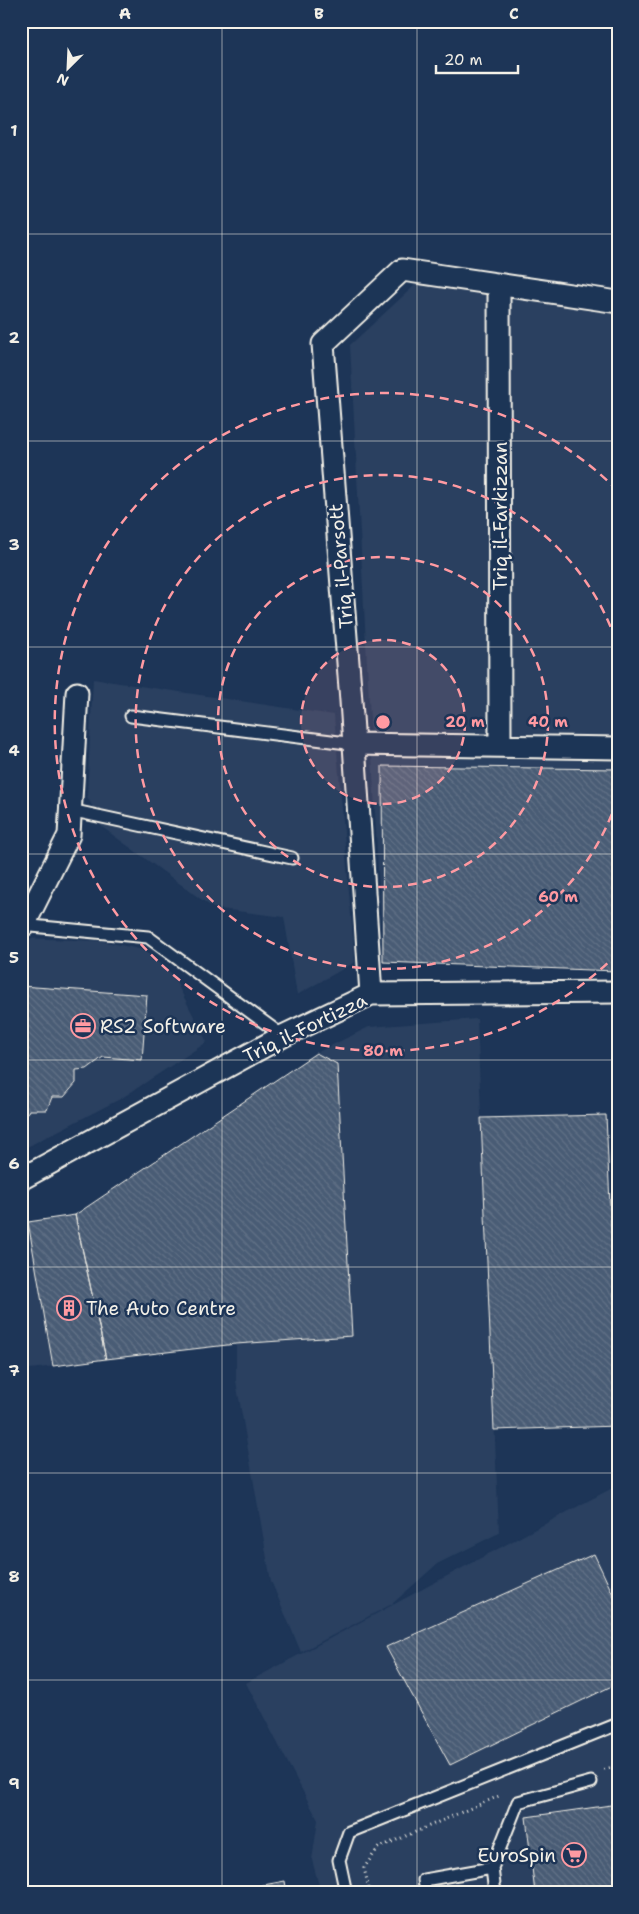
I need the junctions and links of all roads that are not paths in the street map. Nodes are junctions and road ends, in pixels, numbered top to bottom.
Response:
1 (499, 286) junction
2 (618, 302) edge
3 (77, 692) dead end
4 (131, 716) dead end
5 (355, 744) junction
6 (500, 746) junction
7 (618, 748) edge
8 (70, 810) junction
9 (292, 858) dead end
10 (23, 925) edge
11 (618, 992) edge
12 (371, 994) junction
13 (283, 1036) junction
14 (21, 1179) edge
15 (618, 1724) edge
16 (591, 1782) dead end
17 (492, 1868) junction
18 (346, 1893) edge
19 (426, 1893) edge
20 (495, 1893) edge

1 - 2 street
1 - 5 street, Triq il-Parsott
1 - 6 street, Triq il-Farkizzan
3 - 8 street
4 - 5 lane
5 - 6 street
5 - 12 street, Triq il-Parsott
6 - 7 street
8 - 9 lane
8 - 10 street
10 - 13 lane
11 - 12 street, Triq il-Fortizza
12 - 13 street, Triq il-Fortizza
13 - 14 street, Triq il-Fortizza
15 - 18 lane
16 - 17 lane
17 - 19 lane
17 - 20 lane

